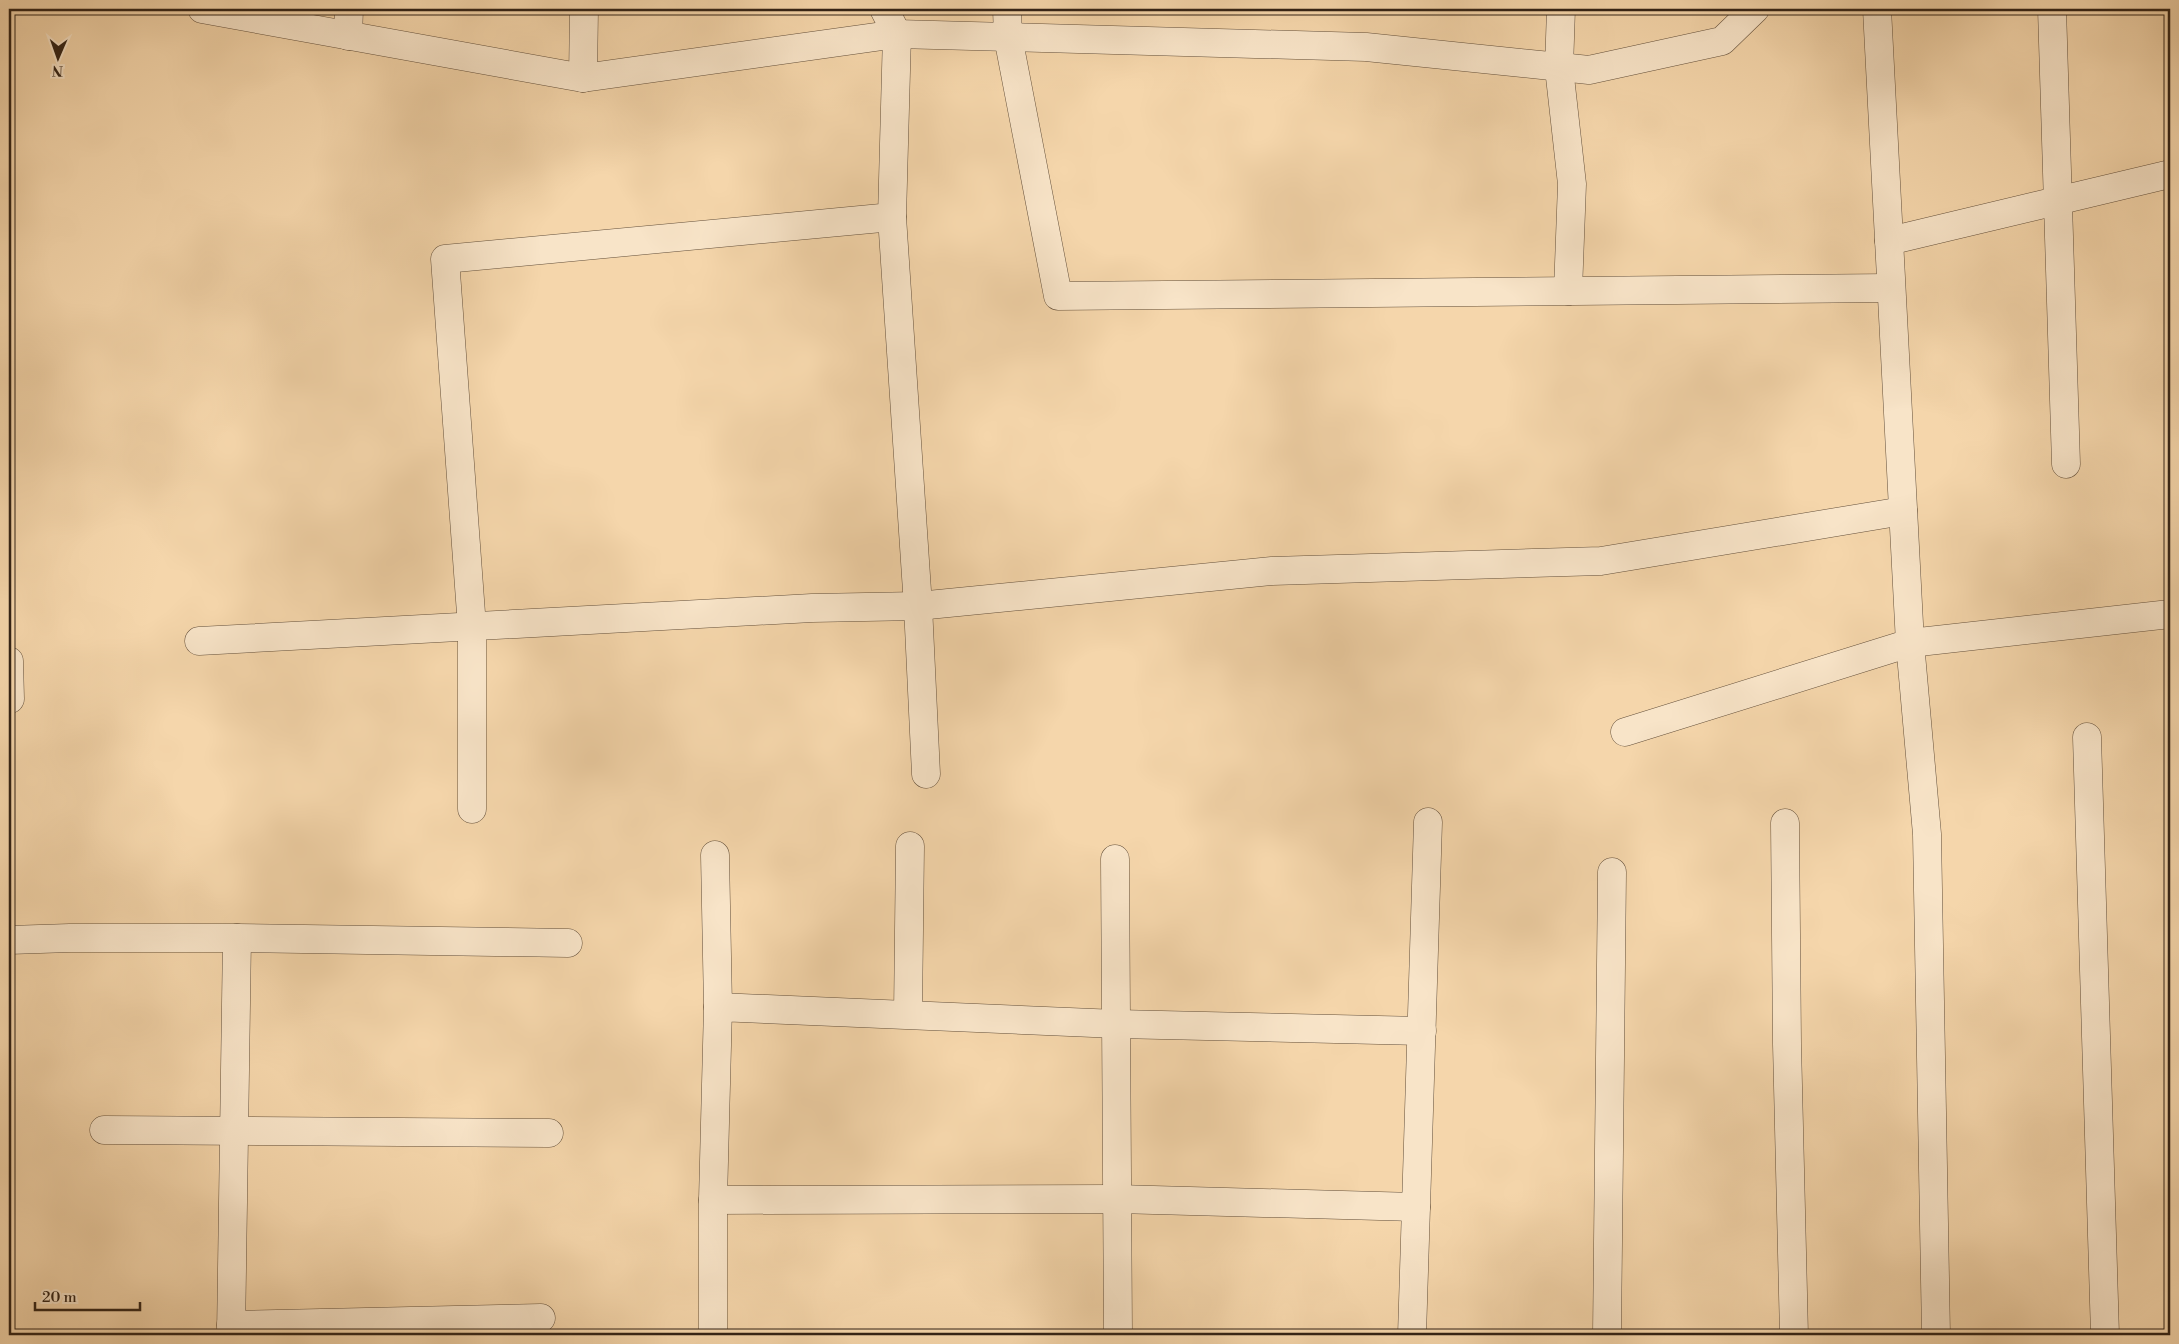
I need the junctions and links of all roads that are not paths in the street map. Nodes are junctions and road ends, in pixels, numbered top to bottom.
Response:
1 (202, 9) edge
2 (349, 9) edge
3 (584, 9) edge
4 (884, 9) edge
5 (1007, 9) edge
6 (1561, 9) edge
7 (1755, 9) edge
8 (1877, 9) edge
9 (2052, 9) edge
10 (897, 34) junction
11 (348, 36) junction
12 (1008, 37) junction
13 (1559, 68) junction
14 (583, 78) junction
15 (2170, 174) edge
16 (2058, 202) junction
17 (892, 217) junction
18 (1889, 240) junction
19 (1891, 288) junction
20 (1568, 291) junction
21 (2066, 464) dead end
22 (1903, 510) junction
23 (918, 606) junction
24 (2170, 614) edge
25 (472, 626) junction
26 (199, 641) dead end
27 (1910, 643) junction
28 (9, 661) edge
29 (10, 699) dead end
30 (1625, 732) dead end
31 (2087, 737) dead end
32 (926, 774) dead end
33 (472, 809) dead end
34 (1428, 822) dead end
35 (1785, 823) dead end
36 (910, 846) dead end
37 (715, 855) dead end
38 (1115, 859) dead end
39 (1612, 872) dead end
40 (237, 938) junction
41 (9, 940) edge
42 (568, 943) dead end
43 (718, 1007) junction
44 (908, 1014) junction
45 (1116, 1024) junction
46 (1422, 1031) junction
47 (104, 1130) dead end
48 (234, 1132) junction
49 (549, 1133) dead end
50 (1117, 1199) junction
51 (713, 1200) junction
52 (1416, 1207) junction
53 (540, 1318) dead end
54 (231, 1330) edge
55 (713, 1335) edge
56 (1118, 1335) edge
57 (1412, 1335) edge
58 (1608, 1335) edge
59 (1794, 1335) edge
60 (1936, 1335) edge
61 (2106, 1335) edge

1 - 11 street
2 - 11 street
3 - 14 street
4 - 10 street
5 - 12 street
6 - 13 street
7 - 13 street
8 - 18 street
9 - 16 street
10 - 12 street
10 - 14 street
10 - 17 street
11 - 14 street
12 - 13 street
12 - 20 street
13 - 20 street
15 - 16 street
16 - 18 street
16 - 21 street
17 - 23 street
17 - 25 street
18 - 19 street
19 - 20 street
19 - 22 street
22 - 23 street
22 - 27 street
23 - 25 street
23 - 32 street
24 - 27 street
25 - 26 street
25 - 33 street
27 - 30 street
27 - 60 street
28 - 29 street
31 - 61 street
34 - 46 street
35 - 59 street
36 - 44 street
37 - 43 street
38 - 45 street
39 - 58 street
40 - 41 street
40 - 42 street
40 - 48 street
43 - 44 street
43 - 51 street
44 - 45 street
45 - 46 street
45 - 50 street
46 - 52 street
47 - 48 street
48 - 49 street
48 - 54 street
50 - 51 street
50 - 52 street
50 - 56 street
51 - 55 street
52 - 57 street
53 - 54 street

